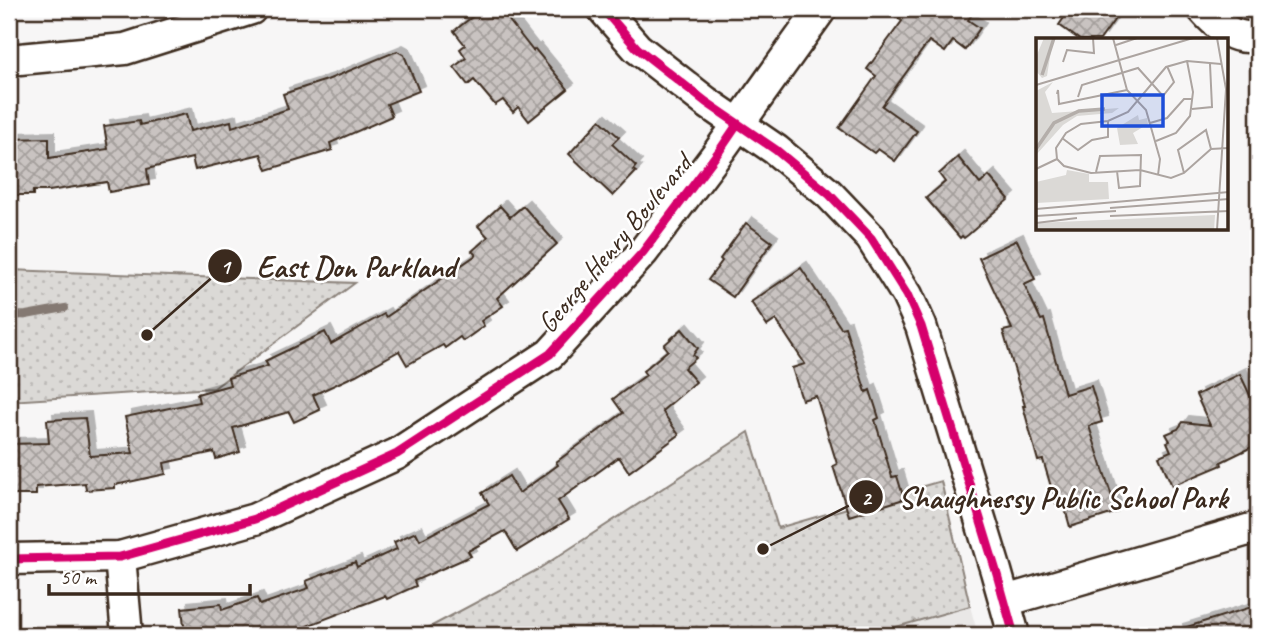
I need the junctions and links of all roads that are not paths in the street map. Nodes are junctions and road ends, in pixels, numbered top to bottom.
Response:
1 (251, 9) edge
2 (603, 9) edge
3 (821, 9) edge
4 (1203, 9) edge
5 (1258, 36) edge
6 (9, 60) edge
7 (737, 125) junction
8 (1258, 527) edge
9 (120, 557) junction
10 (9, 559) edge
11 (1005, 601) junction
12 (127, 635) edge
13 (1014, 635) edge

1 - 6 street
2 - 7 street
3 - 7 street, George Henry Boulevard
4 - 5 street
7 - 9 street, George Henry Boulevard
7 - 11 street
8 - 11 street
9 - 10 street, George Henry Boulevard
9 - 12 street
11 - 13 street

